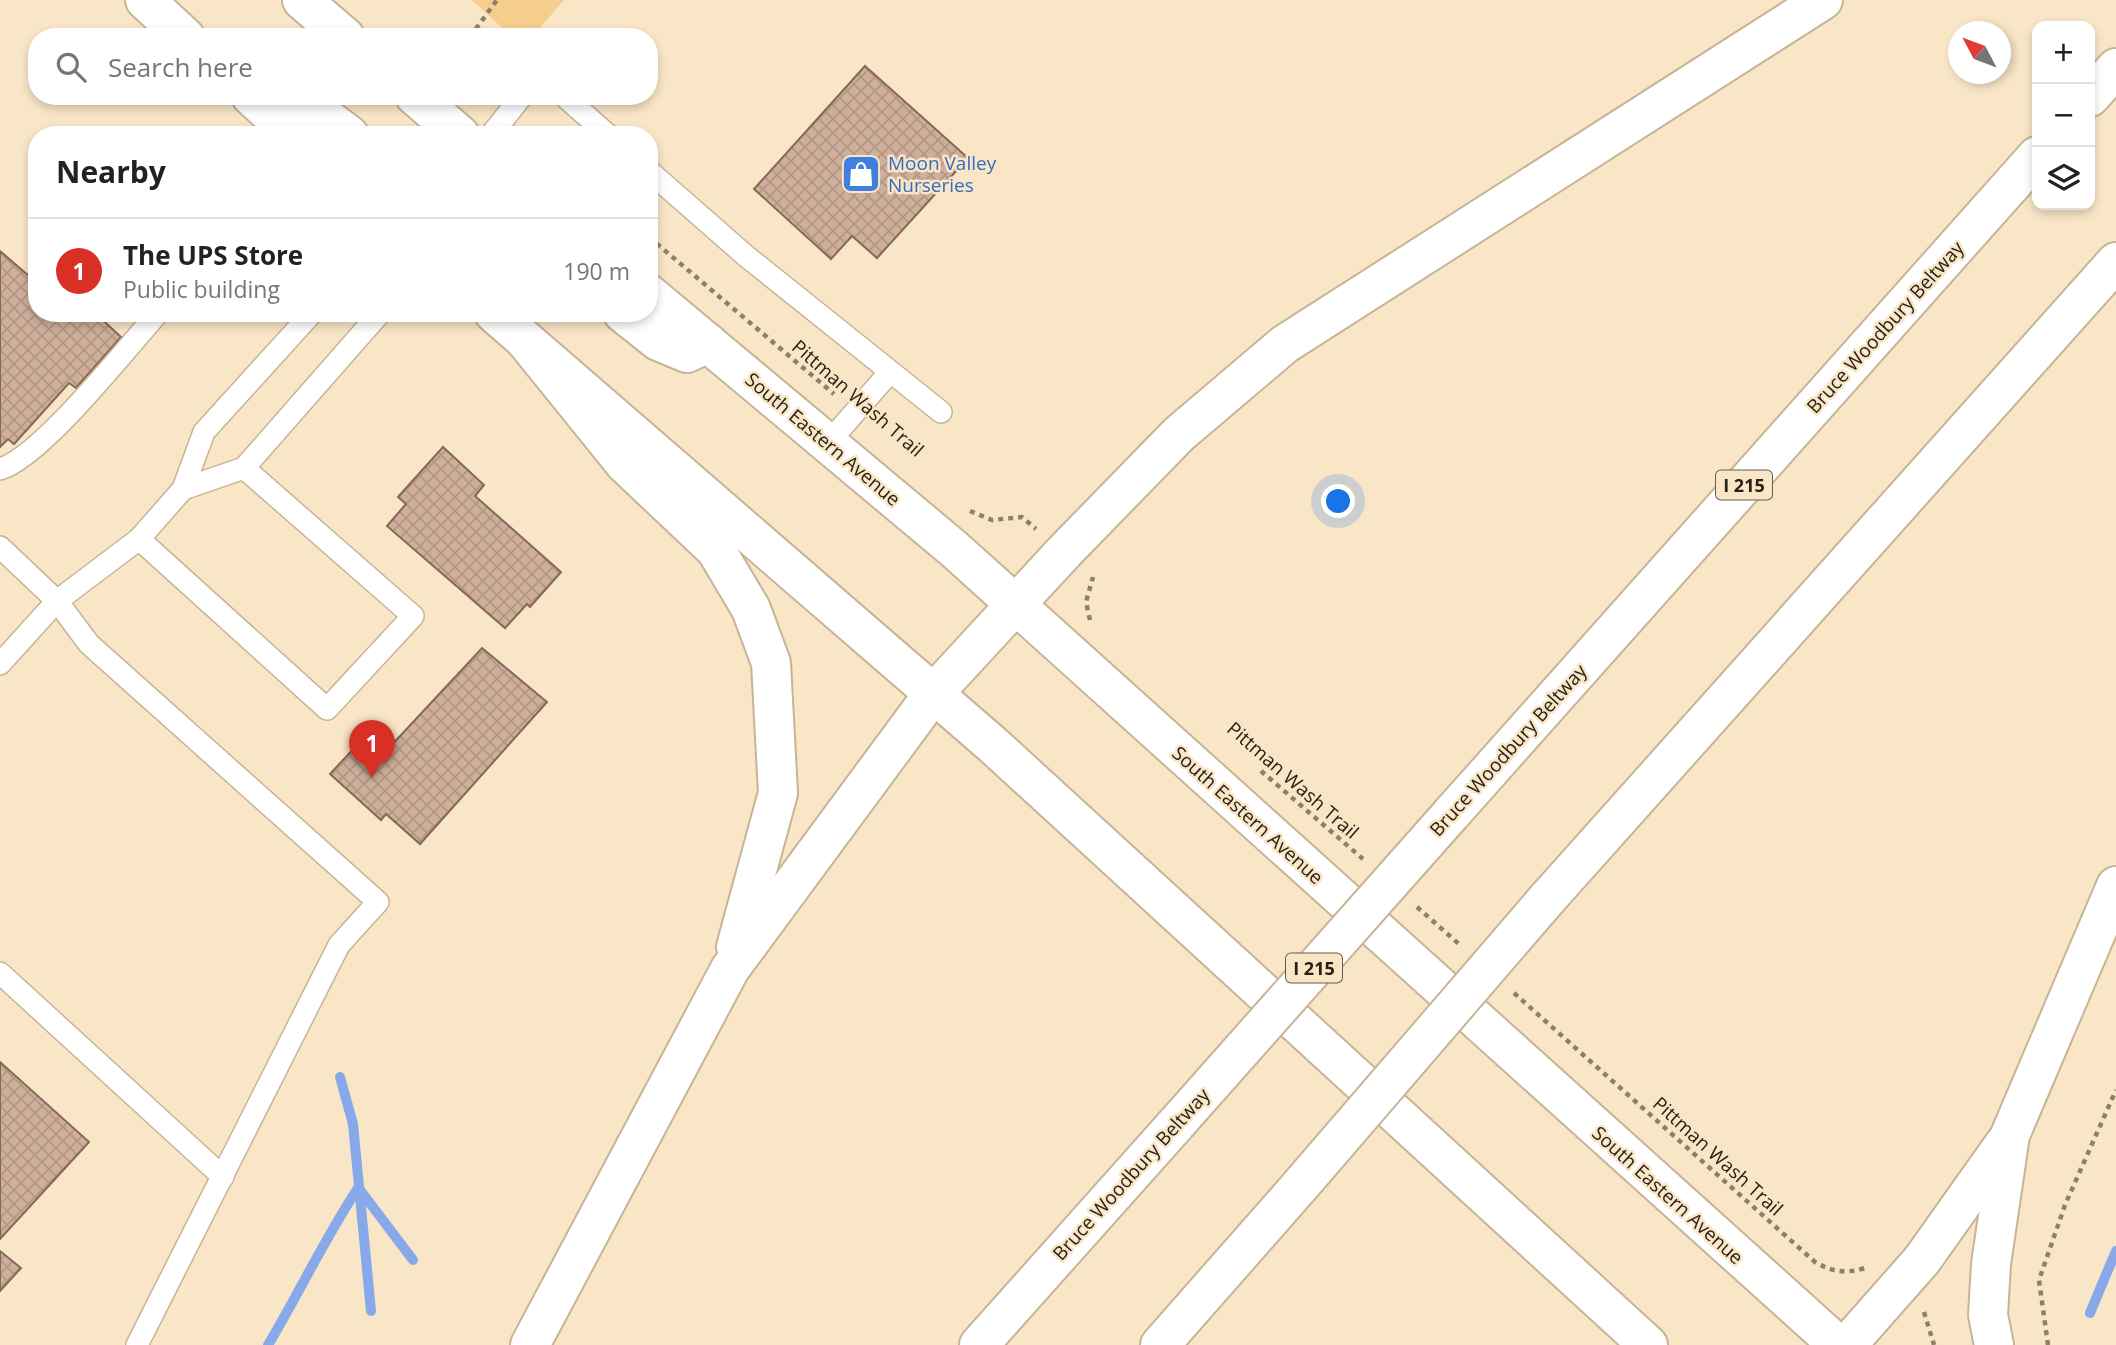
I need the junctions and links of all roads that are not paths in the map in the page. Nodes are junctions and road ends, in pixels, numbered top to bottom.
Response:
1 (145, 0) edge
2 (302, 0) edge
3 (1823, 0) edge
4 (177, 28) edge
5 (335, 28) edge
6 (2116, 68) edge
7 (2095, 91) edge
8 (261, 105) edge
9 (309, 105) edge
10 (425, 105) edge
11 (515, 105) edge
12 (574, 105) edge
13 (284, 126) edge
14 (337, 126) edge
15 (450, 126) edge
16 (498, 126) edge
17 (598, 126) edge
18 (2032, 162) edge
19 (658, 179) edge
20 (2116, 262) edge
21 (658, 301) edge
22 (150, 322) edge
23 (304, 322) edge
24 (372, 322) edge
25 (504, 322) edge
26 (634, 322) edge
27 (524, 339) junction
28 (708, 343) junction
29 (890, 372) junction
30 (940, 412) dead end
31 (828, 443) junction
32 (244, 468) junction
33 (0, 469) edge
34 (183, 489) junction
35 (139, 539) junction
36 (0, 547) edge
37 (57, 601) junction
38 (1015, 604) junction
39 (0, 664) edge
40 (933, 694) junction
41 (2116, 886) edge
42 (730, 969) junction
43 (0, 972) edge
44 (2010, 1135) junction
45 (223, 1177) junction
46 (137, 1345) edge
47 (530, 1345) edge
48 (979, 1345) edge
49 (1160, 1345) edge
50 (1648, 1345) edge
51 (1838, 1345) edge
52 (1847, 1345) edge
53 (1994, 1345) edge

1 - 4 main road
2 - 5 main road
3 - 38 main road
6 - 7 main road
8 - 13 main road
9 - 14 main road
10 - 15 main road
11 - 16 lane
12 - 17 lane
18 - 48 main road, Bruce Woodbury Beltway / I 215, bridge
19 - 29 lane
20 - 49 main road, bridge
21 - 28 main road, South Eastern Avenue
22 - 33 lane
23 - 34 lane
24 - 32 lane
25 - 27 main road
26 - 28 main road
27 - 40 main road
27 - 42 main road
28 - 31 main road, South Eastern Avenue
29 - 30 lane
29 - 31 lane
31 - 38 main road, South Eastern Avenue
32 - 34 lane
32 - 35 lane
34 - 35 lane
35 - 37 lane
36 - 37 lane
37 - 39 lane
37 - 45 lane
38 - 40 main road
38 - 51 main road, South Eastern Avenue
40 - 42 main road
40 - 50 main road
41 - 44 main road
42 - 47 main road
43 - 45 lane
44 - 52 main road
44 - 53 main road
45 - 46 lane

